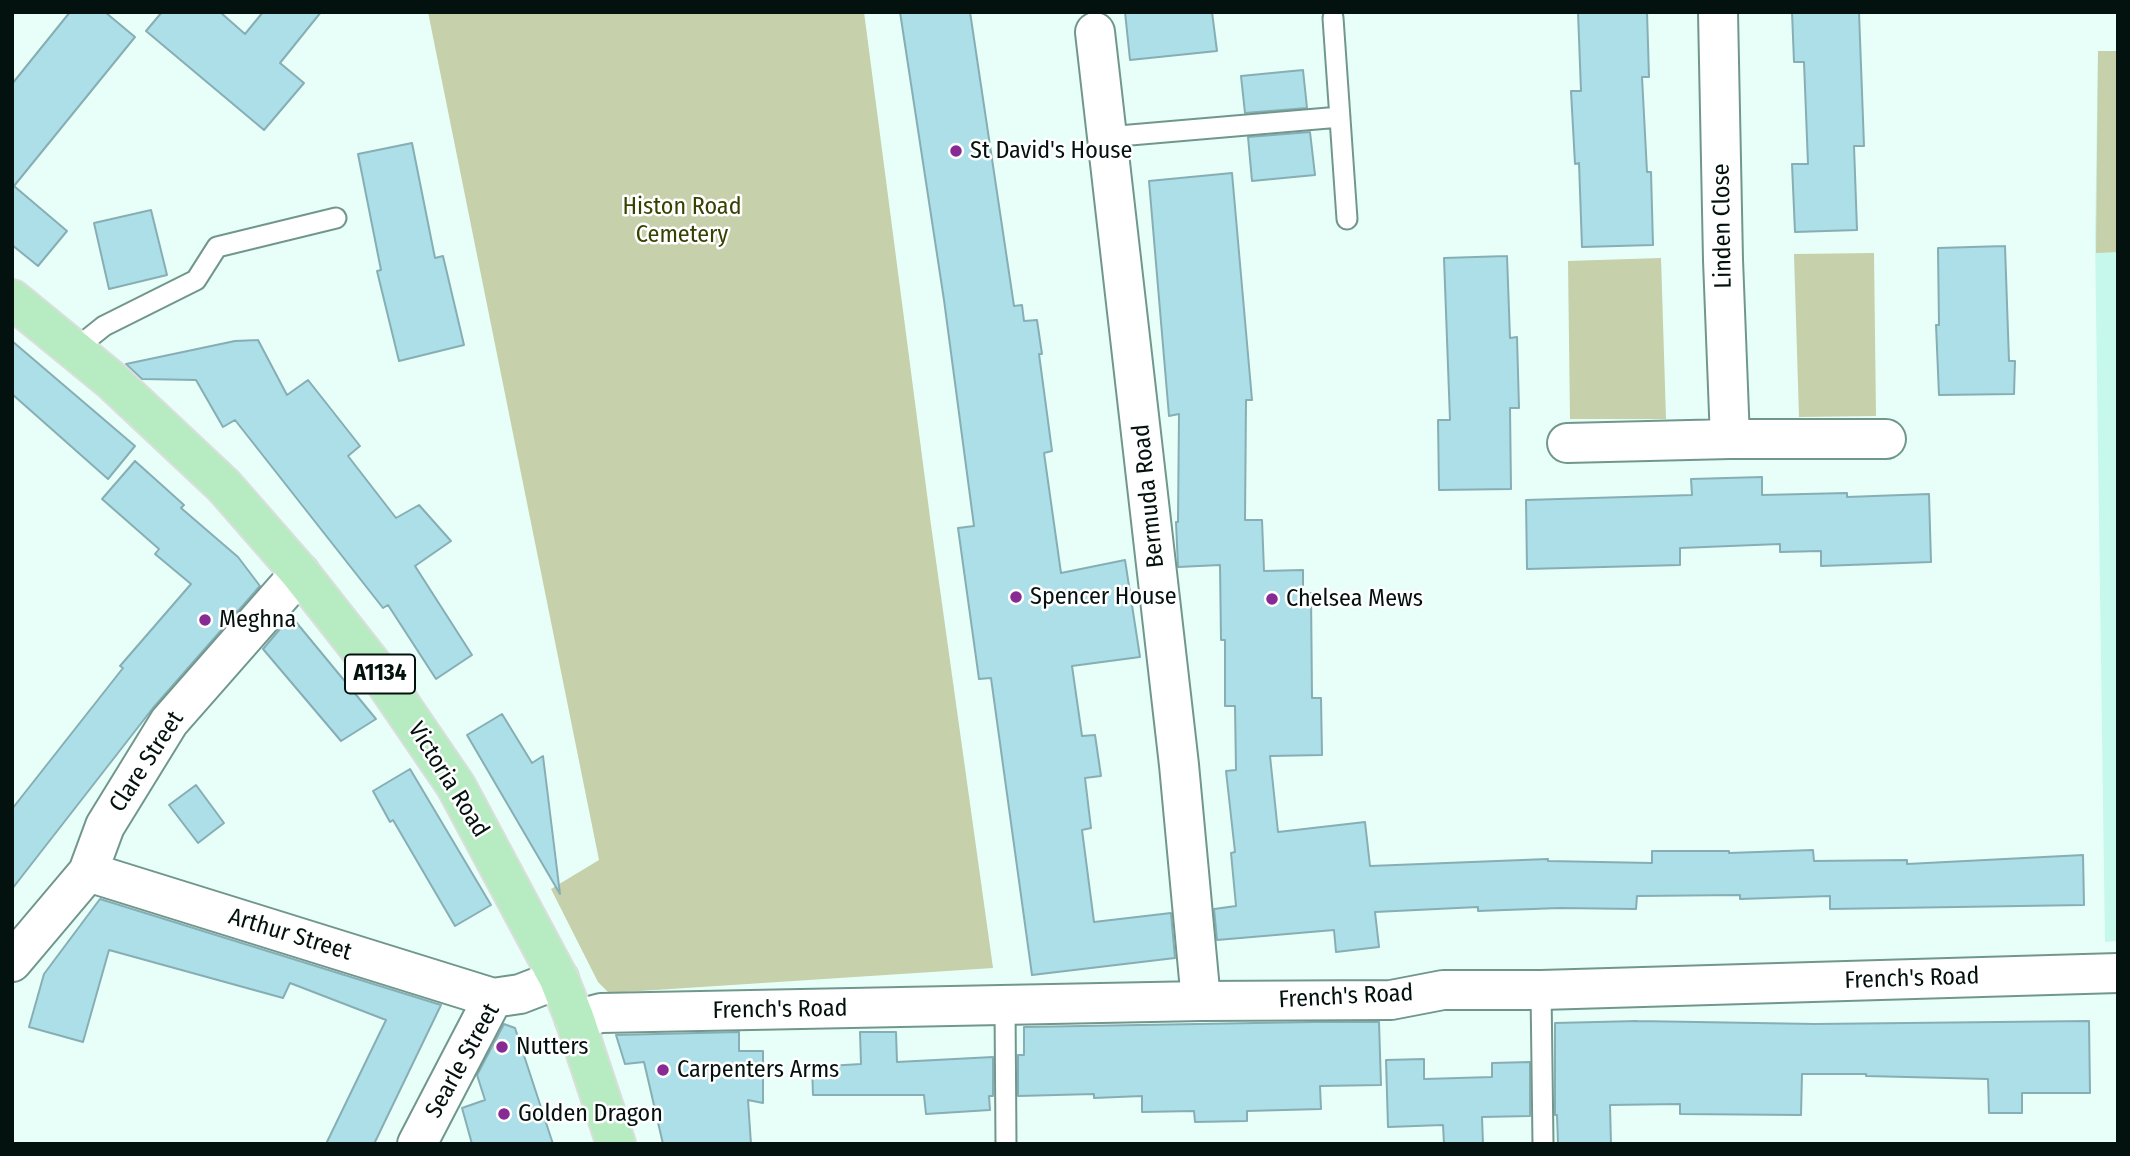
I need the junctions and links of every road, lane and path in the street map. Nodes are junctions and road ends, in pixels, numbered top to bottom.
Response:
1 (1718, 12) edge
2 (1333, 18) dead end
3 (1093, 22) edge
4 (1340, 117) junction
5 (1107, 137) junction
6 (336, 218) dead end
7 (1347, 219) dead end
8 (12, 299) edge
9 (74, 350) junction
10 (1730, 439) junction
11 (1886, 439) dead end
12 (1567, 443) dead end
13 (300, 573) junction
14 (88, 873) junction
15 (12, 962) edge
16 (2118, 972) edge
17 (559, 979) junction
18 (1541, 990) junction
19 (493, 998) junction
20 (1201, 1002) junction
21 (1005, 1006) junction
22 (575, 1020) junction
23 (417, 1144) edge
24 (616, 1144) edge
25 (1006, 1144) edge
26 (1543, 1144) edge

1 - 10 street, Linden Close
2 - 4 lane
3 - 5 street, Bermuda Road
4 - 5 lane
4 - 7 lane
5 - 20 street, Bermuda Road
6 - 9 lane
8 - 9 main road, Victoria Road / A1134
9 - 13 main road, Victoria Road / A1134
10 - 11 street
10 - 12 street
13 - 14 street, Clare Street
13 - 17 main road, Victoria Road / A1134
14 - 15 street, Clare Street
14 - 19 street, Arthur Street
16 - 18 street, French's Road
17 - 19 street, Searle Street
17 - 22 main road, Victoria Road / A1134
18 - 20 street, French's Road
18 - 26 lane
19 - 23 street, Searle Street
20 - 21 street, French's Road
21 - 22 street, French's Road
21 - 25 lane
22 - 24 main road, Victoria Road / A1134

